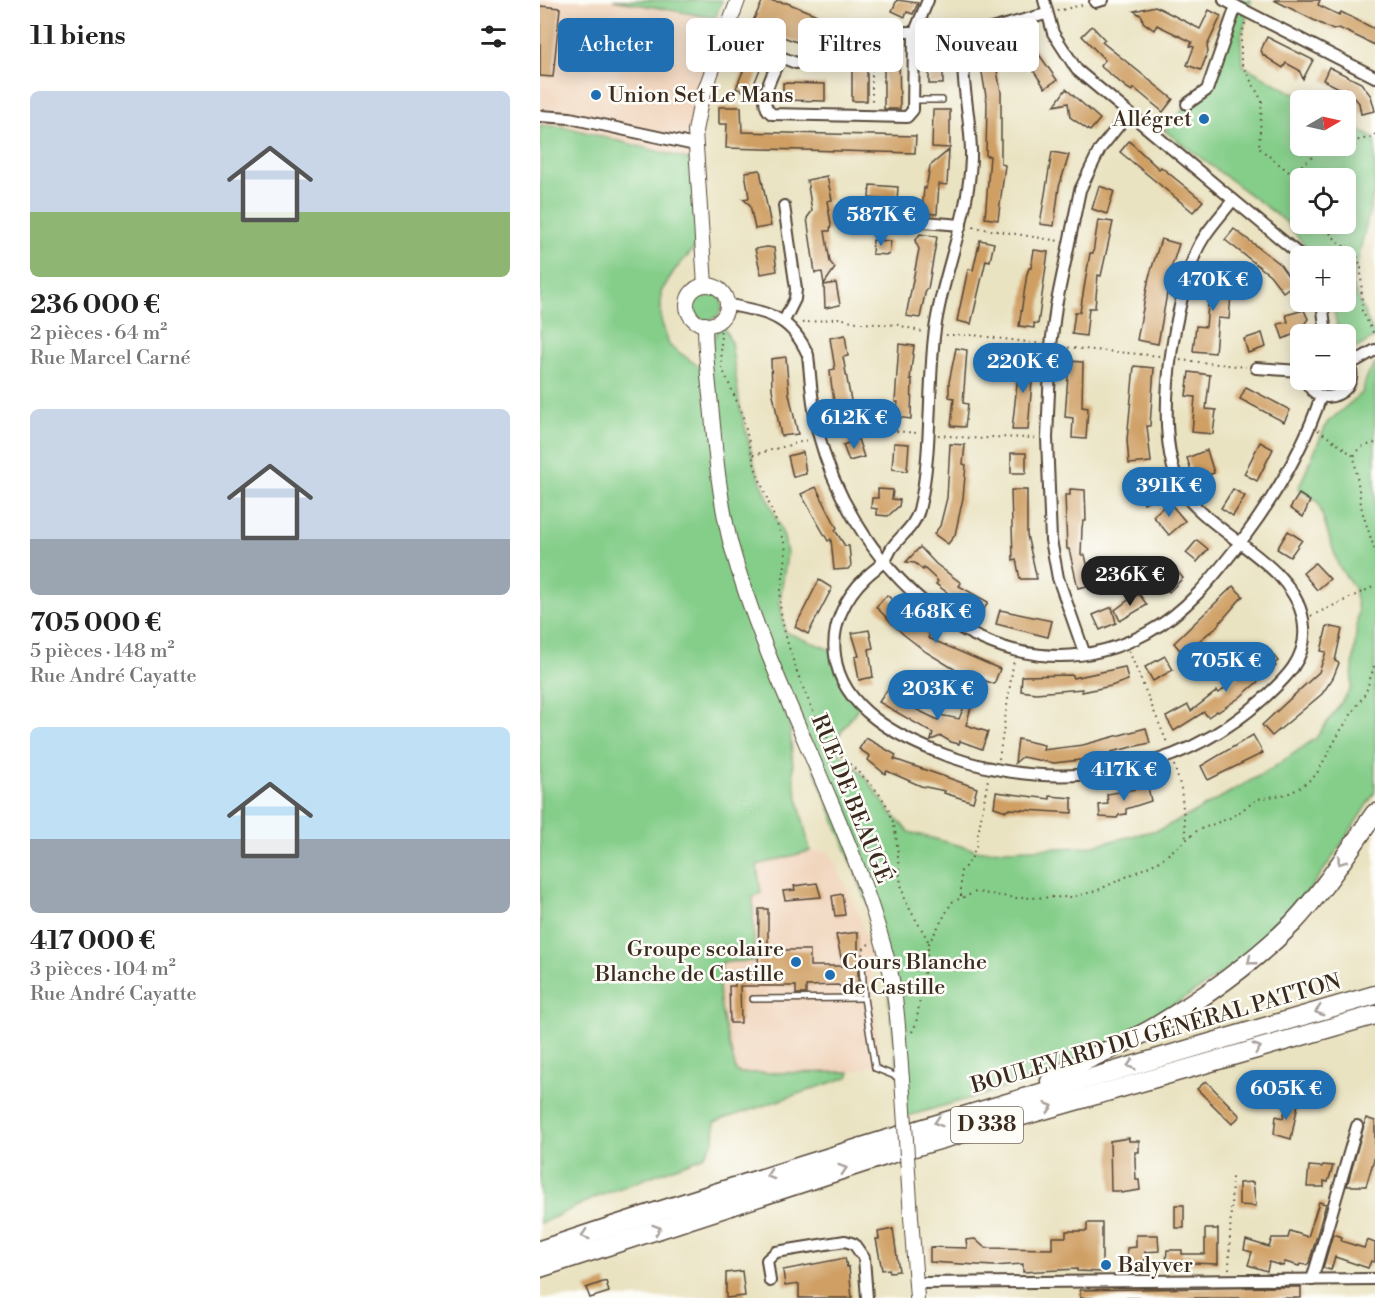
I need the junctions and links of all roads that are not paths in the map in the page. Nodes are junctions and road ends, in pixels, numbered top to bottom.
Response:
1 (738, 0) edge
2 (928, 0) edge
3 (1044, 0) edge
4 (1224, 0) edge
5 (1236, 6) junction
6 (1046, 14) junction
7 (732, 18) edge
8 (1031, 18) edge
9 (914, 34) junction
10 (786, 60) edge
11 (712, 72) edge
12 (775, 72) edge
13 (964, 72) edge
14 (1375, 77) edge
15 (914, 100) junction
16 (942, 100) dead end
17 (1187, 104) road end
18 (1128, 114) junction
19 (540, 116) edge
20 (695, 145) junction
21 (1233, 200) junction
22 (784, 206) dead end
23 (888, 219) dead end
24 (961, 225) junction
25 (1290, 247) edge
26 (705, 285) junction
27 (726, 304) junction
28 (705, 324) junction
29 (787, 324) junction
30 (1375, 350) edge
31 (1356, 358) edge
32 (1256, 368) road end
33 (1290, 370) edge
34 (1311, 390) edge
35 (1346, 390) edge
36 (1321, 396) junction
37 (1239, 543) junction
38 (885, 560) junction
39 (1084, 652) junction
40 (1375, 813) edge
41 (862, 964) road end
42 (1375, 995) edge
43 (864, 998) junction
44 (753, 999) dead end
45 (1375, 1015) edge
46 (902, 1079) junction
47 (1034, 1093) junction
48 (1357, 1126) dead end
49 (540, 1250) edge
50 (540, 1268) edge
51 (1375, 1279) edge
52 (1312, 1280) junction
53 (770, 1281) dead end
54 (916, 1283) junction
55 (867, 1298) edge
56 (917, 1298) edge

1 - 7 street
2 - 9 street
3 - 6 street
4 - 5 street
5 - 14 street
5 - 17 street
6 - 8 street
6 - 18 street
9 - 10 street
9 - 15 street
11 - 20 street
12 - 15 street
13 - 24 street
15 - 16 lane
18 - 21 street
18 - 39 street
19 - 20 street
20 - 26 street
21 - 25 street
21 - 37 street
22 - 29 street
23 - 24 street
24 - 38 street
26 - 27 street
26 - 28 street
27 - 28 street
27 - 29 street
28 - 46 street, RUE DE BEAUGÉ
29 - 38 street
30 - 31 street
32 - 33 street
34 - 36 street
35 - 36 street
36 - 37 street
37 - 38 street
37 - 39 street
38 - 39 street
40 -> 47 highway
41 - 43 lane
42 -> 47 highway, BOULEVARD DU GÉNÉRAL PATTON / D 338
43 - 44 lane
43 - 46 lane
50 -> 45 highway, BOULEVARD DU GÉNÉRAL PATTON / D 338
46 - 54 street, RUE DE BEAUGÉ, bridge
47 -> 49 highway, BOULEVARD DU GÉNÉRAL PATTON / D 338
48 - 52 street
51 - 52 street
52 - 54 street
53 - 55 street
54 - 56 street, RUE DE BEAUGÉ

